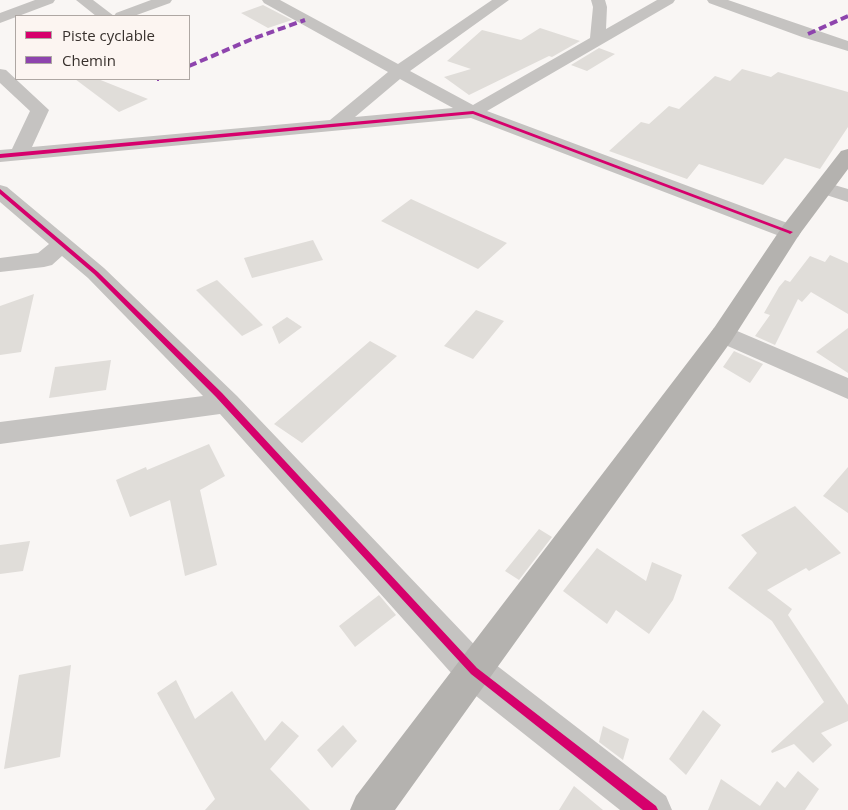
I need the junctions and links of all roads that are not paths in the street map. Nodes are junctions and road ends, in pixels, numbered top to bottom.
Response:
1 (48, 0) edge
2 (83, 0) edge
3 (165, 0) edge
4 (269, 0) edge
5 (477, 0) edge
6 (598, 0) edge
7 (668, 0) edge
8 (714, 0) edge
9 (498, 2) edge
10 (105, 15) edge
11 (124, 15) edge
12 (0, 18) edge
13 (598, 40) junction
14 (840, 44) edge
15 (848, 58) edge
16 (3, 69) edge
17 (399, 71) junction
18 (473, 112) junction
19 (335, 125) junction
20 (10, 155) edge
21 (848, 155) edge
22 (0, 190) edge
23 (836, 192) edge
24 (790, 232) junction
25 (63, 244) junction
26 (0, 265) edge
27 (723, 334) junction
28 (848, 389) edge
29 (227, 403) junction
30 (0, 432) edge
31 (474, 670) junction
32 (370, 810) edge
33 (652, 810) edge

1 - 12 street
2 - 10 street
3 - 11 street
4 - 17 street
5 - 9 street
6 - 13 street
7 - 13 street
8 - 14 street
9 - 17 street
13 - 18 street
14 - 15 street
16 - 20 street
17 - 18 street
17 - 19 street
18 - 19 street
18 - 24 street
19 - 20 street
21 - 23 main road
22 - 25 street
23 - 24 main road
24 - 27 main road
25 - 26 street
25 - 29 street
27 - 28 street
27 - 31 main road
29 - 30 street
29 - 31 street
31 - 32 main road
31 - 33 street

